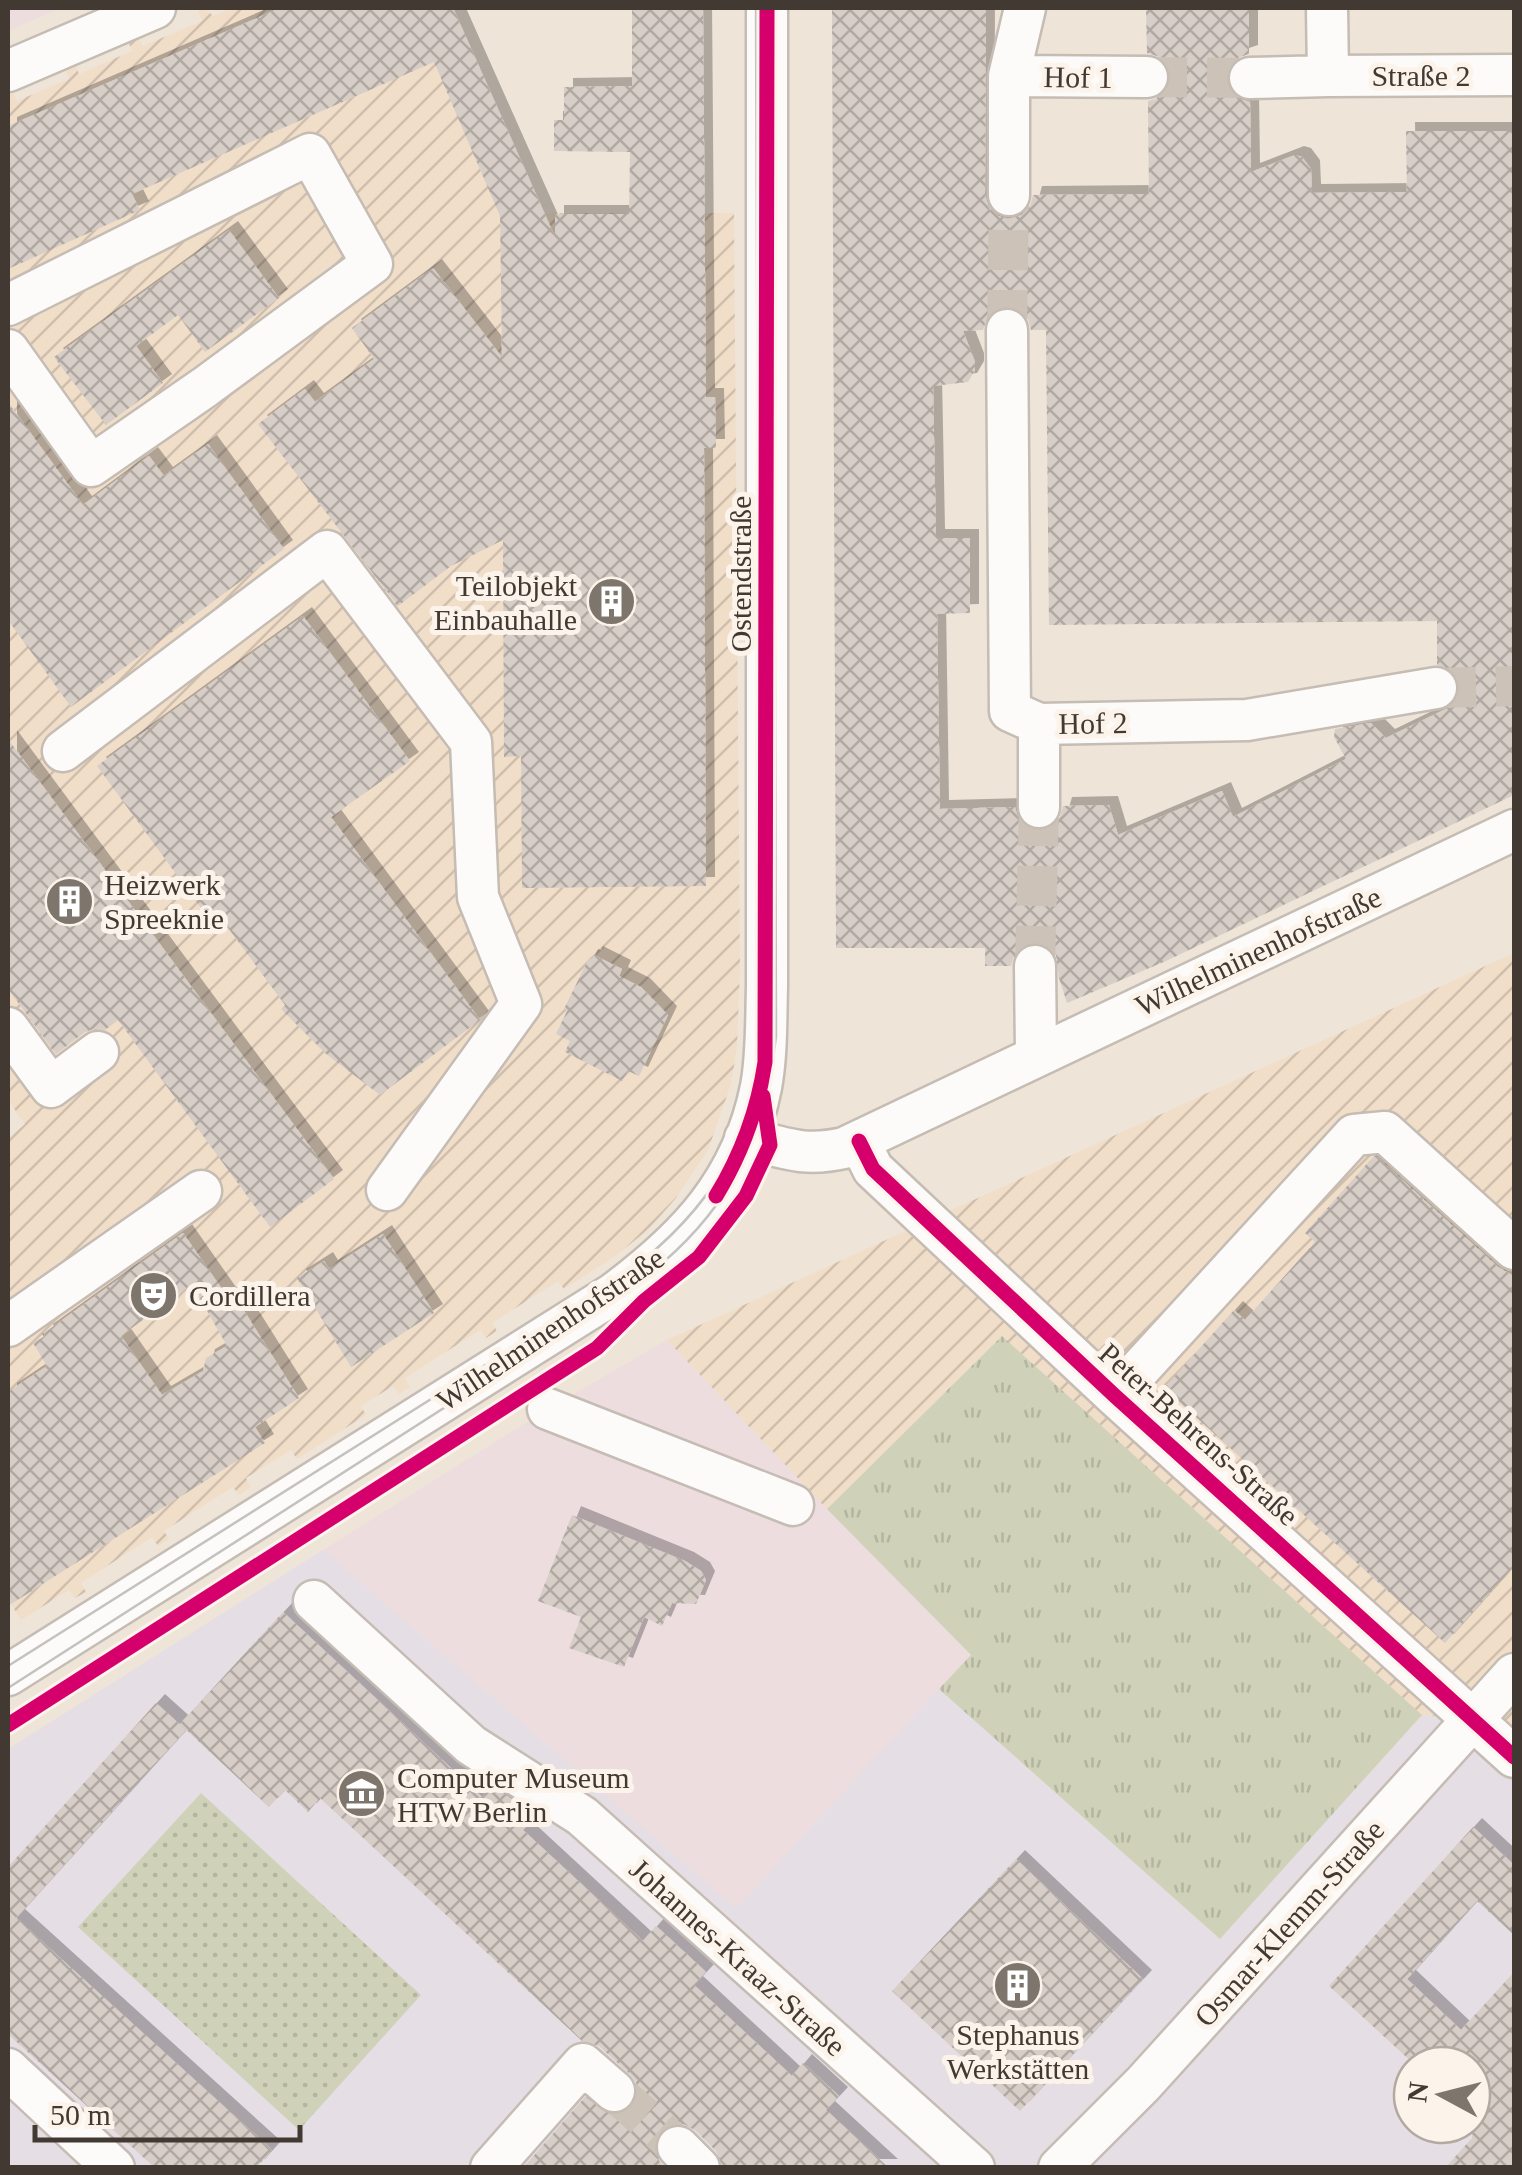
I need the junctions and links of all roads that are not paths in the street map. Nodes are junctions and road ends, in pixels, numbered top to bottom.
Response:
1 (155, 8) edge
2 (767, 8) edge
3 (1026, 8) edge
4 (1328, 8) edge
5 (8, 70) edge
6 (1514, 75) edge
7 (1009, 76) junction
8 (1328, 76) junction
9 (1147, 78) tunnel mouth
10 (1250, 78) tunnel mouth
11 (1009, 195) tunnel mouth
12 (8, 305) edge
13 (1007, 330) tunnel mouth
14 (8, 350) edge
15 (1436, 688) tunnel mouth
16 (1039, 724) junction
17 (63, 751) dead end
18 (1039, 807) tunnel mouth
19 (1514, 830) edge
20 (1034, 966) tunnel mouth
21 (8, 1028) edge
22 (98, 1052) dead end
23 (1036, 1055) junction
24 (745, 1138) junction
25 (860, 1141) junction
26 (386, 1190) dead end
27 (201, 1191) dead end
28 (1514, 1249) edge
29 (8, 1326) edge
30 (1115, 1396) junction
31 (548, 1409) dead end
32 (794, 1505) dead end
33 (314, 1600) dead end
34 (1514, 1674) edge
35 (8, 1675) edge
36 (1474, 1719) junction
37 (1514, 1757) edge
38 (8, 2069) edge
39 (614, 2092) tunnel mouth
40 (114, 2168) edge
41 (491, 2168) edge
42 (974, 2168) edge
43 (1059, 2168) edge

1 - 5 street
2 - 24 street, Ostendstraße
3 - 7 street, Hof 1
4 - 8 street, Straße 2
6 - 8 street, Straße 2
7 - 9 street, Hof 1
7 - 11 street, Hof 1
8 - 10 street, Straße 2
12 - 14 street
13 - 16 street, Hof 2
15 - 16 street, Hof 2
16 - 18 street
17 - 26 street
19 - 23 street, Wilhelminenhofstraße
20 - 23 street
21 - 22 street
23 - 25 street, Wilhelminenhofstraße
24 - 25 street, Wilhelminenhofstraße
24 - 35 street, Wilhelminenhofstraße
25 - 30 street, Peter-Behrens-Straße
27 - 29 street
28 - 30 street
30 - 36 street, Peter-Behrens-Straße
31 - 32 street
33 - 42 street, Johannes-Kraaz-Straße
34 - 36 street, Osmar-Klemm-Straße
36 - 37 street, Peter-Behrens-Straße
36 - 43 street, Osmar-Klemm-Straße
38 - 40 street
39 - 41 street

